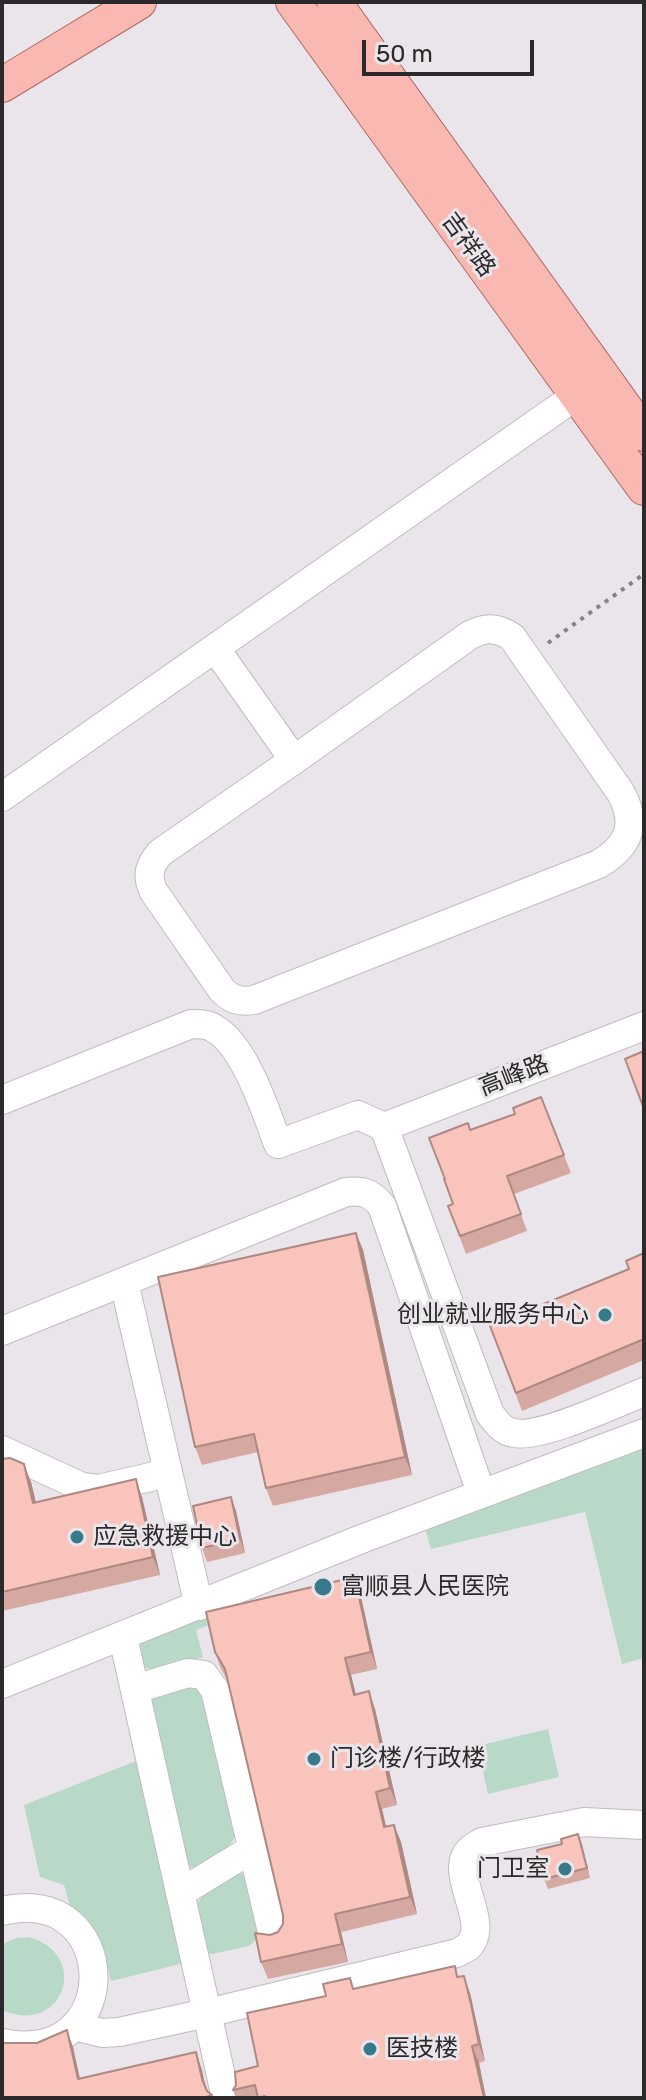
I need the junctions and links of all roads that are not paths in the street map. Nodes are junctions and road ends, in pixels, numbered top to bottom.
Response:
1 (139, 2) edge
2 (293, 2) edge
3 (336, 4) edge
4 (2, 85) edge
5 (577, 395) junction
6 (644, 434) edge
7 (644, 488) edge
8 (215, 648) junction
9 (294, 760) junction
10 (2, 797) edge
11 (644, 1026) edge
12 (2, 1100) edge
13 (384, 1127) junction
14 (124, 1282) junction
15 (2, 1331) edge
16 (644, 1392) edge
17 (644, 1433) edge
18 (2, 1450) edge
19 (168, 1473) junction
20 (481, 1493) junction
21 (199, 1606) junction
22 (123, 1637) junction
23 (2, 1684) edge
24 (135, 1689) junction
25 (644, 1825) edge
26 (252, 1849) junction
27 (180, 1893) junction
28 (2, 1911) edge
29 (273, 1936) edge
30 (207, 2013) junction
31 (74, 2026) junction
32 (2, 2043) edge
33 (226, 2098) edge

1 - 4 main road
2 - 5 main road, 吉祥路
3 - 6 main road, 吉祥路
5 - 7 main road, 吉祥路
5 - 8 street
8 - 9 street
8 - 10 street
9 - 9 street
11 - 13 street, 高峰路
12 - 13 street
13 - 16 street
14 - 15 street
14 - 19 street
14 - 20 street
17 - 20 street
18 - 19 street
19 - 21 street
20 - 21 street
21 - 22 street
22 - 23 street
22 - 24 street
24 - 26 street
24 - 27 street
25 - 30 street
26 - 27 street
26 - 29 street
27 - 30 street
28 - 31 street
30 - 31 street
30 - 33 street
31 - 32 street

